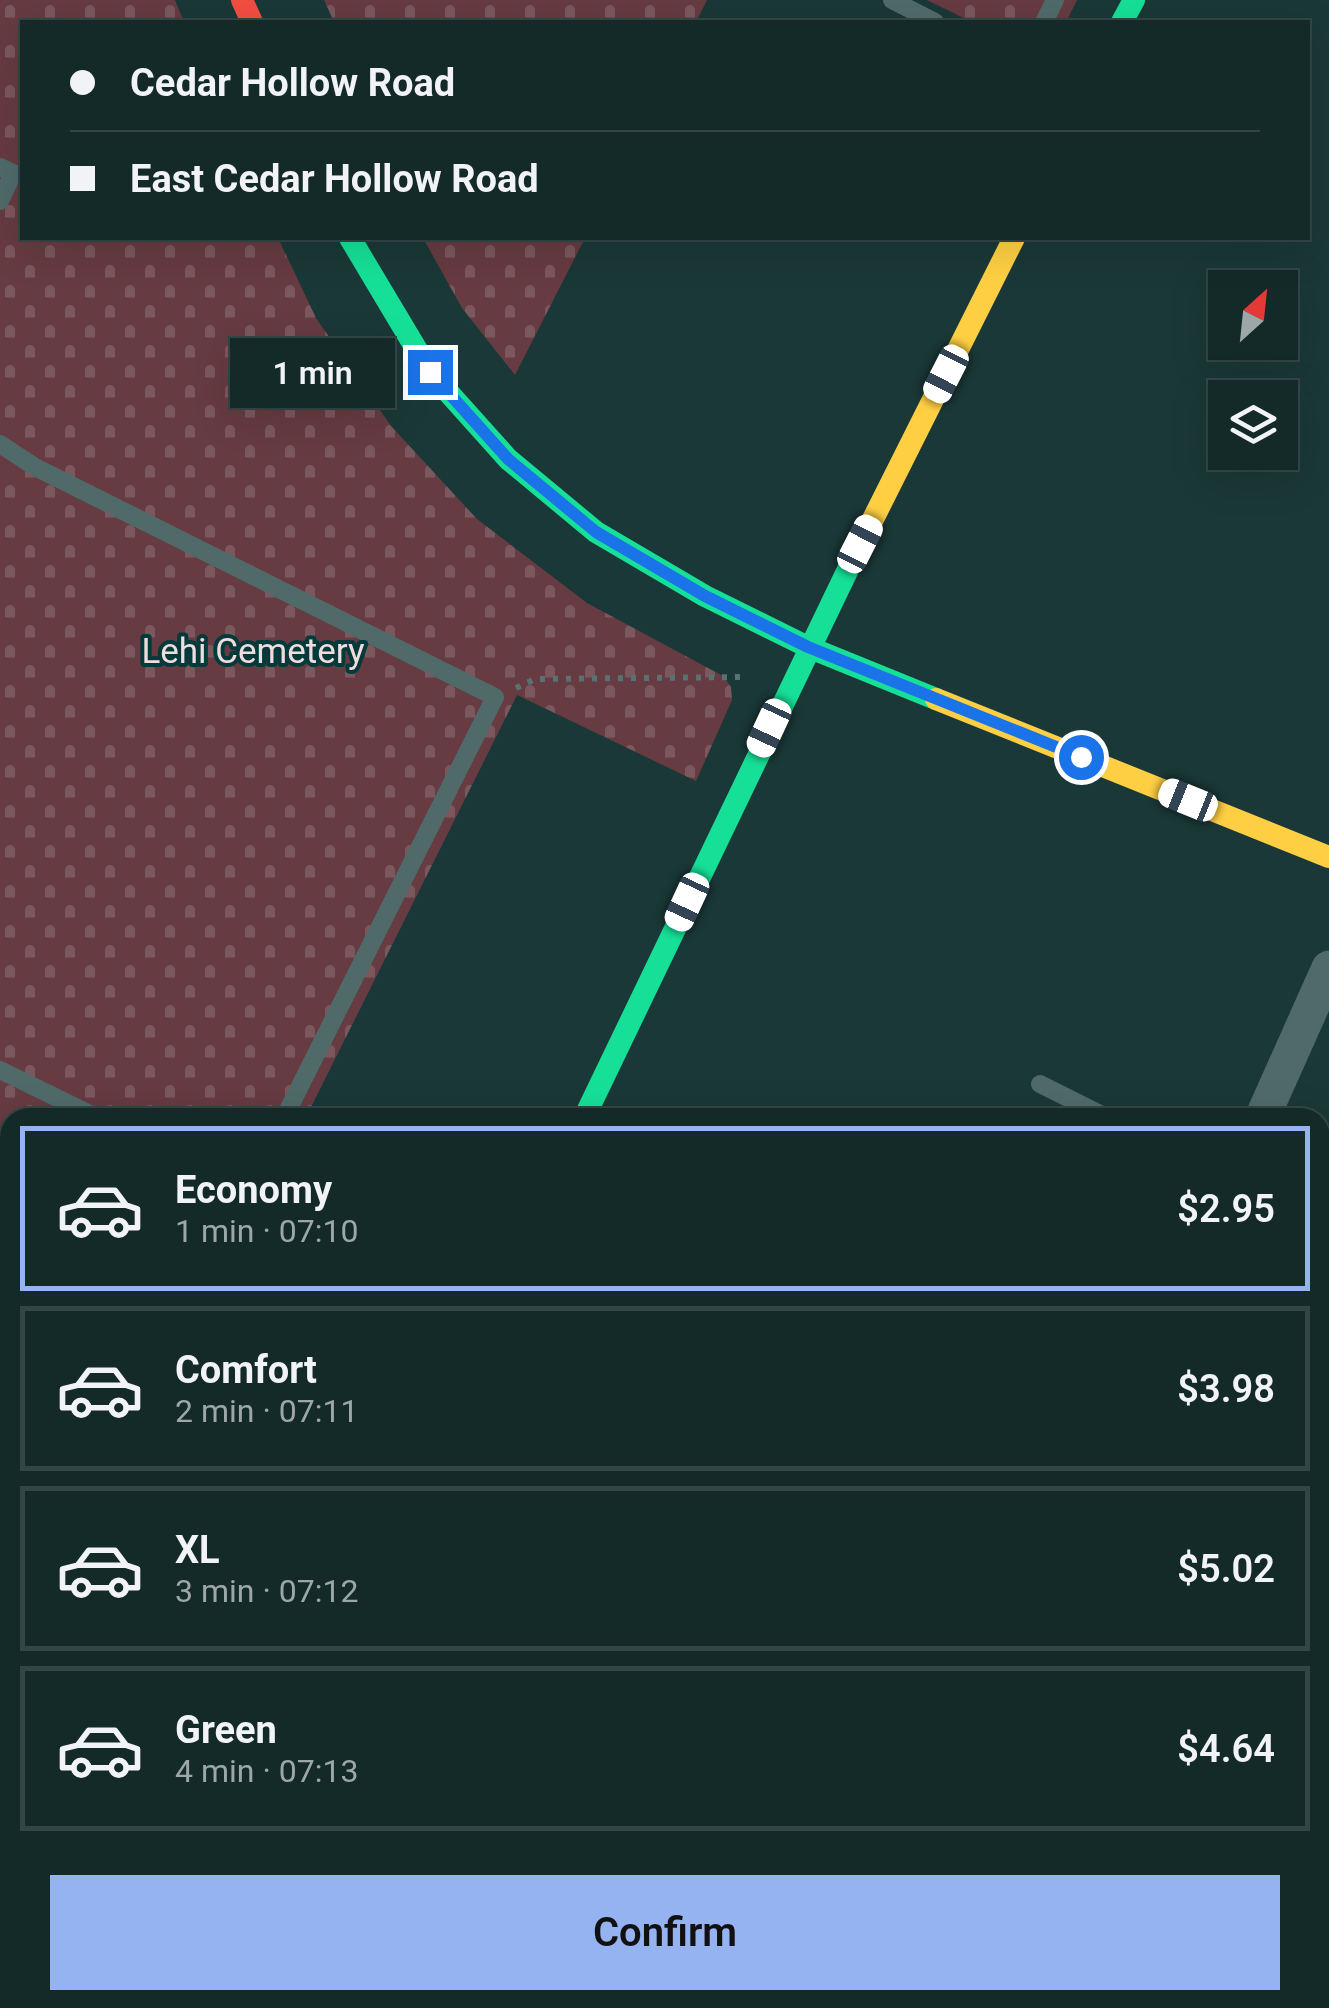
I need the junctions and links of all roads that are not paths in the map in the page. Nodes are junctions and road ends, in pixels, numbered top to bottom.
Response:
1 (892, 0) edge
2 (931, 20) edge
3 (0, 167) edge
4 (0, 201) edge
5 (351, 240) edge
6 (1013, 240) edge
7 (0, 444) edge
8 (808, 647) junction
9 (1329, 857) edge
10 (1329, 968) edge
11 (0, 1070) edge
12 (1040, 1084) dead end
13 (78, 1108) edge
14 (289, 1108) edge
15 (595, 1108) edge
16 (1088, 1108) edge
17 (1266, 1108) edge

1 - 2 lane
3 - 4 lane
5 - 8 street
6 - 8 street
7 - 14 lane
8 - 9 street
8 - 15 street
10 - 17 street
11 - 13 lane
12 - 16 lane

